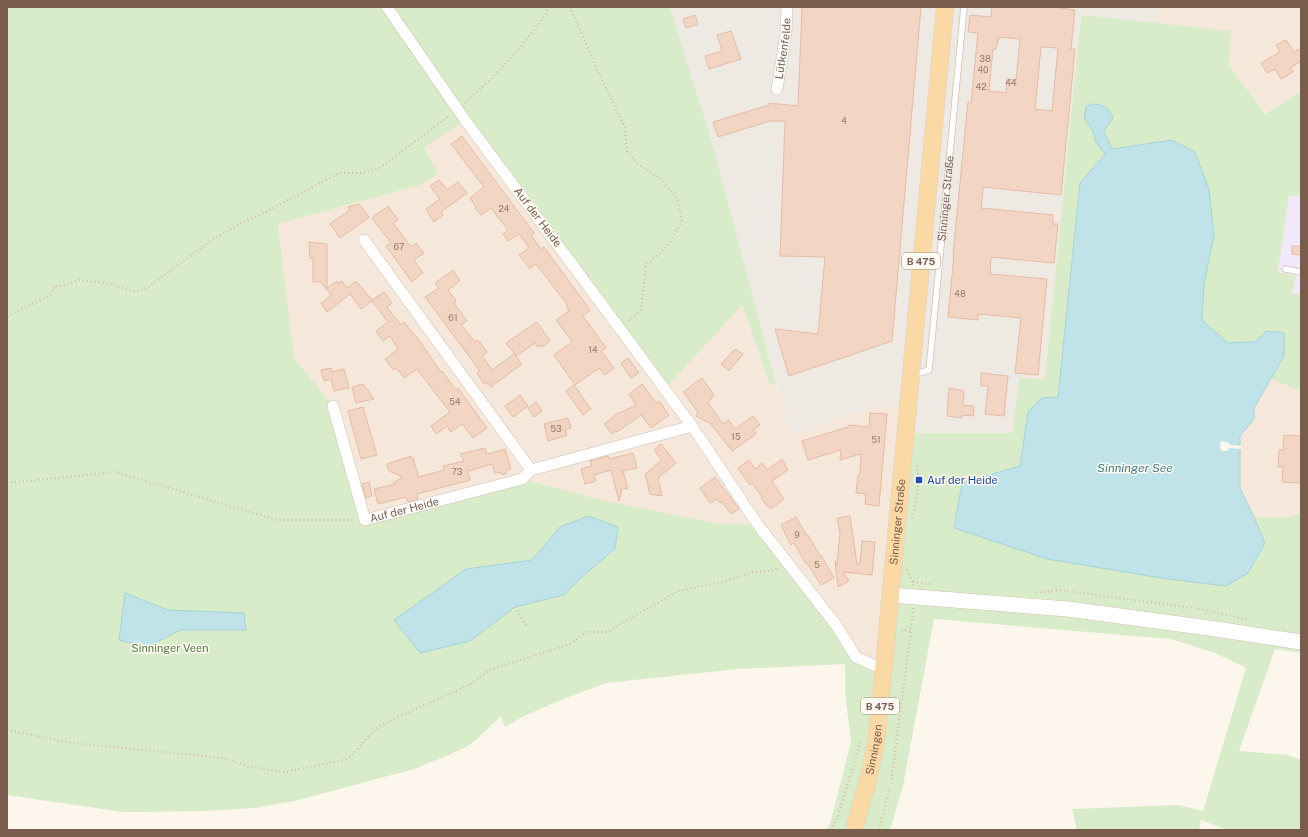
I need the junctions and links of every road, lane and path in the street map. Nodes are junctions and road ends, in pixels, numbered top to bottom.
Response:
1 (387, 7) edge
2 (548, 7) edge
3 (570, 7) edge
4 (787, 7) edge
5 (945, 7) edge
6 (964, 7) edge
7 (778, 89) dead end
8 (458, 110) junction
9 (364, 240) dead end
10 (1285, 269) dead end
11 (1301, 272) edge
12 (7, 316) edge
13 (620, 328) junction
14 (910, 376) junction
15 (332, 406) dead end
16 (692, 426) junction
17 (531, 470) junction
18 (7, 483) edge
19 (365, 520) junction
20 (788, 563) junction
21 (890, 595) junction
22 (913, 597) junction
23 (515, 607) dead end
24 (526, 626) dead end
25 (1301, 642) edge
26 (884, 666) junction
27 (7, 730) edge
28 (863, 736) dead end
29 (832, 830) edge
30 (854, 830) edge
31 (879, 830) edge

1 - 8 street, Auf der Heide
2 - 8 path
3 - 13 path
4 - 7 street, Lütkenfelde
5 - 14 main road, Sinninger Straße / B 475
6 - 14 lane, Sinninger Straße
8 - 12 path
8 - 13 street, Auf der Heide
9 - 17 street
10 - 11 lane
13 - 16 street, Auf der Heide
14 - 21 main road, Sinninger Straße / B 475
15 - 19 street, Auf der Heide
16 - 17 street, Auf der Heide
16 - 20 street, Auf der Heide
17 - 19 street, Auf der Heide
18 - 19 path
20 - 26 street, Auf der Heide
20 - 27 path
21 - 22 main road
21 - 26 main road, Sinningen / B 475
22 - 25 main road
22 - 31 path
23 - 24 path
26 - 30 main road, Sinningen / B 475
28 - 29 path

